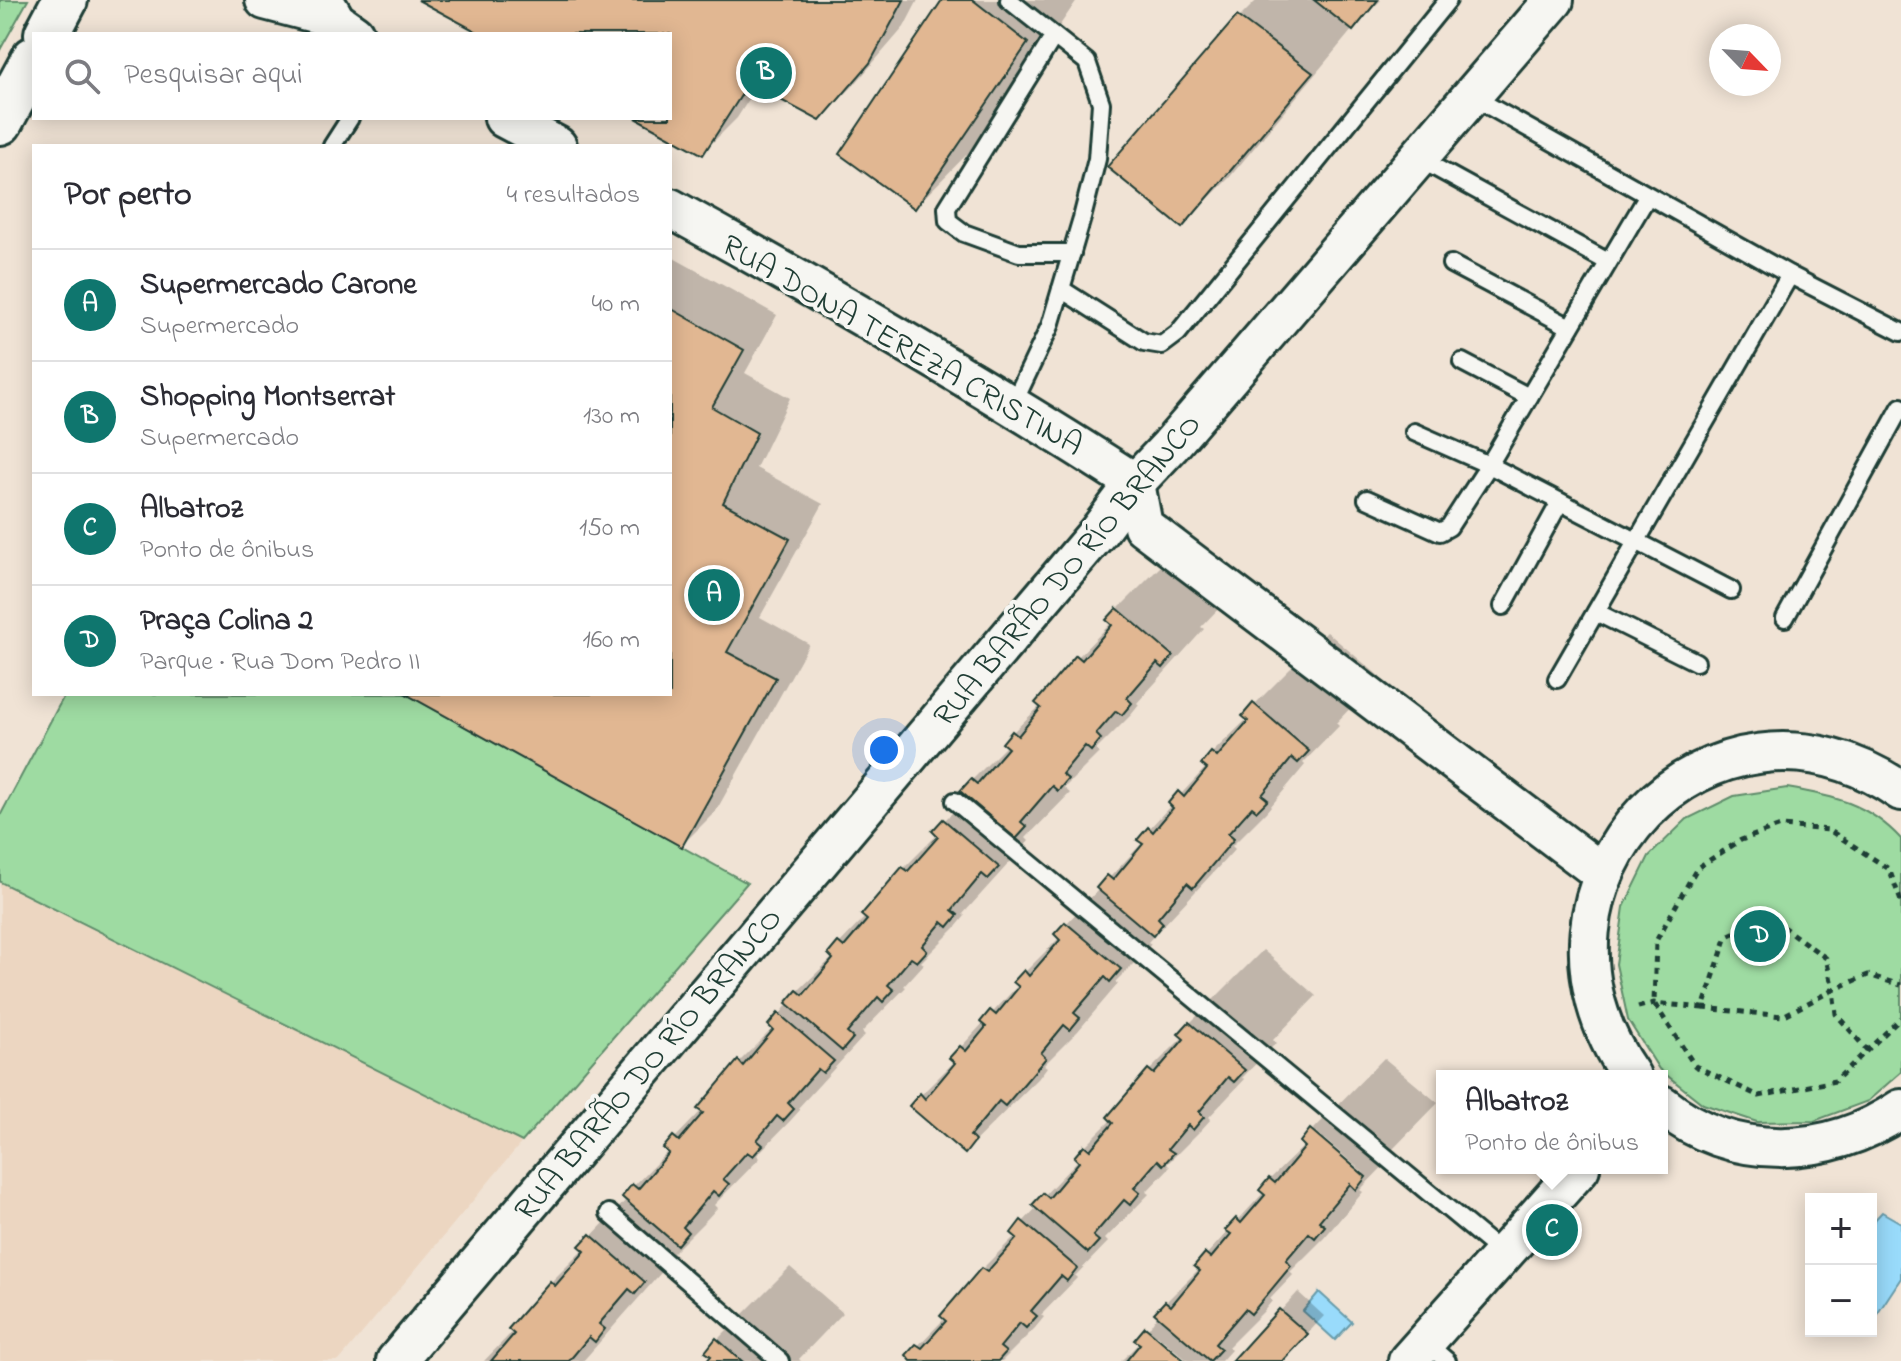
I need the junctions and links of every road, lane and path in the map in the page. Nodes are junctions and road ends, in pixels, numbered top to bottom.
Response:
1 (65, 0) edge
2 (265, 0) edge
3 (1009, 0) edge
4 (1448, 0) edge
5 (1554, 0) edge
6 (335, 17) edge
7 (48, 32) edge
8 (1054, 36) junction
9 (32, 63) edge
10 (1471, 96) junction
11 (349, 120) edge
12 (508, 120) edge
13 (0, 122) edge
14 (333, 144) edge
15 (553, 144) edge
16 (1418, 158) junction
17 (1647, 197) junction
18 (672, 209) edge
19 (1072, 253) junction
20 (1608, 262) junction
21 (1451, 264) dead end
22 (1790, 275) junction
23 (1061, 289) junction
24 (1570, 327) junction
25 (1901, 332) edge
26 (1462, 362) dead end
27 (1529, 397) junction
28 (1013, 404) junction
29 (1901, 407) edge
30 (1414, 432) dead end
31 (1489, 465) junction
32 (1135, 483) junction
33 (1367, 499) dead end
34 (1560, 502) junction
35 (1636, 542) junction
36 (1731, 590) dead end
37 (1503, 606) dead end
38 (1596, 612) junction
39 (1785, 618) dead end
40 (1696, 662) dead end
41 (1557, 679) dead end
42 (1901, 791) edge
43 (955, 801) dead end
44 (1603, 874) junction
45 (1901, 901) edge
46 (1901, 985) edge
47 (1833, 990) junction
48 (1654, 1003) junction
49 (1703, 1008) junction
50 (1598, 1015) junction
51 (1901, 1018) edge
52 (1867, 1050) junction
53 (1627, 1070) edge
54 (1668, 1109) edge
55 (1901, 1109) edge
56 (1575, 1174) edge
57 (609, 1213) dead end
58 (1503, 1254) junction
59 (1426, 1355) edge
60 (396, 1361) edge
61 (780, 1361) edge

1 - 7 main road
2 - 6 street
3 - 8 lane
4 - 23 lane
5 - 10 street, RUA BARÃO DO RÍO BRANCO
8 - 19 lane
8 - 19 lane
9 - 13 main road
10 - 16 street, RUA BARÃO DO RÍO BRANCO
10 - 17 lane
11 - 14 lane
12 - 15 street
16 - 20 lane
16 - 32 street, RUA BARÃO DO RÍO BRANCO
17 - 20 lane
17 - 22 lane
18 - 28 street, RUA DONA TEREZA CRISTINA
19 - 23 lane
20 - 24 lane
21 - 24 lane
22 - 25 lane
22 - 35 lane
23 - 28 lane
24 - 27 lane
26 - 27 lane
27 - 31 lane
28 - 32 street, RUA DONA TEREZA CRISTINA
29 - 39 lane
30 - 31 lane
31 - 33 lane
31 - 34 lane
32 - 44 street
32 - 60 street, RUA BARÃO DO RÍO BRANCO
34 - 35 lane
34 - 37 lane
35 - 36 lane
35 - 38 lane
38 - 40 lane
38 - 41 lane
42 - 44 street
43 - 58 lane
44 - 50 street
45 - 48 path
46 - 47 path
47 - 49 path
47 - 49 path
47 - 52 path
48 - 49 path
48 - 50 path
48 - 52 path
50 - 53 street
51 - 52 path
54 - 55 street
56 - 58 street
57 - 61 lane
58 - 59 street

